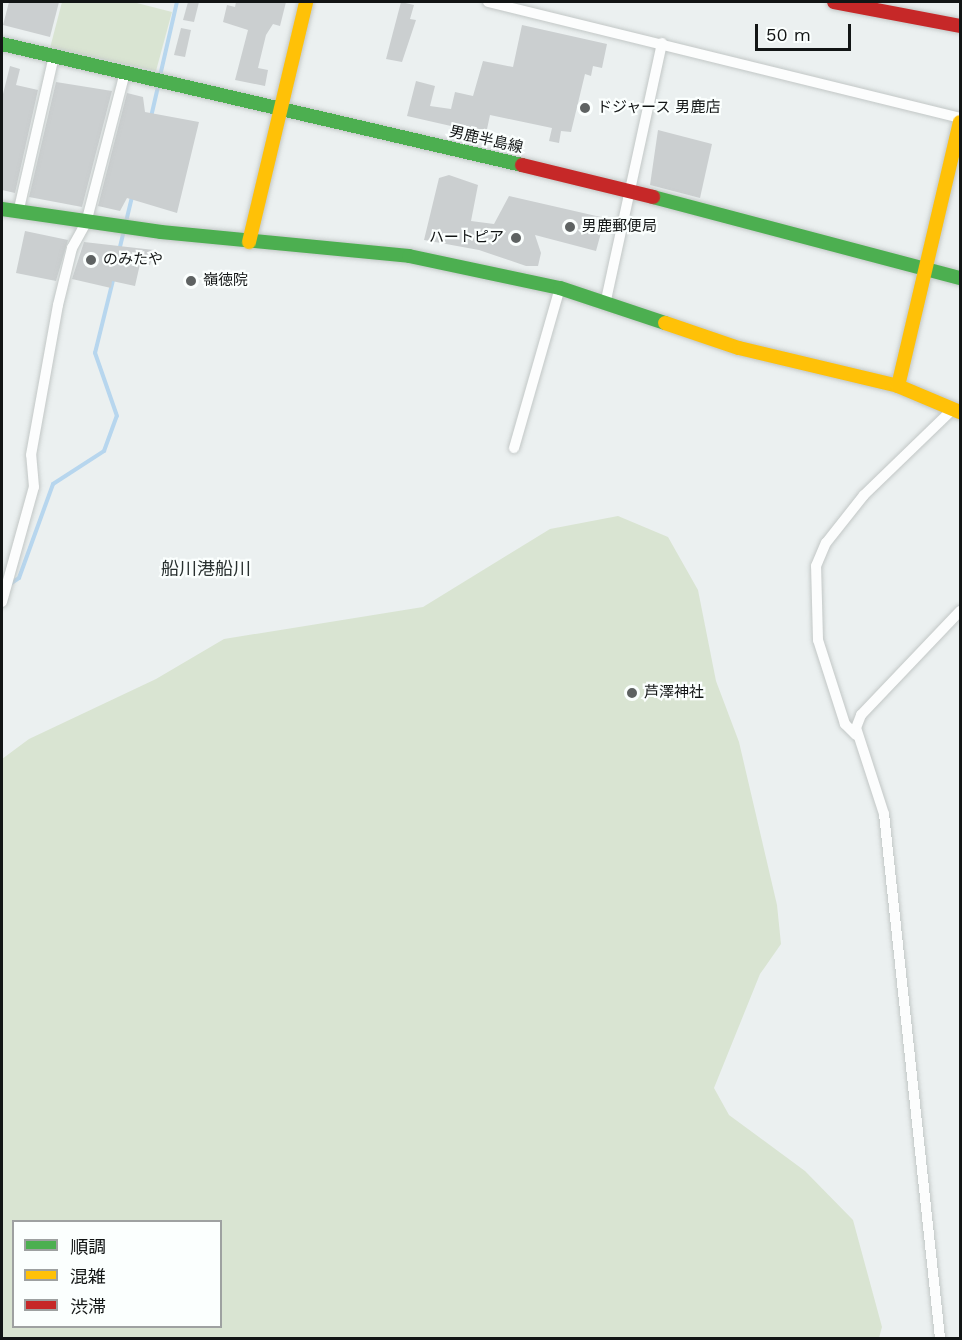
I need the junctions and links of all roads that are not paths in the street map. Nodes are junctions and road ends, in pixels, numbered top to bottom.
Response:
1 (306, 2) edge
2 (488, 2) edge
3 (834, 2) edge
4 (960, 26) edge
5 (662, 43) junction
6 (2, 44) edge
7 (54, 56) junction
8 (125, 72) junction
9 (284, 110) junction
10 (960, 120) edge
11 (631, 191) junction
12 (2, 209) edge
13 (18, 213) junction
14 (86, 223) junction
15 (249, 242) junction
16 (924, 271) junction
17 (960, 278) edge
18 (560, 288) junction
19 (606, 300) junction
20 (898, 386) junction
21 (957, 410) edge
22 (514, 448) dead end
23 (2, 602) edge
24 (960, 611) edge
25 (856, 735) junction
26 (940, 1338) edge

1 - 9 street
2 - 5 street
3 - 4 street
5 - 10 street
5 - 11 street
6 - 7 street, 男鹿半島線
7 - 8 street, 男鹿半島線
7 - 13 street
8 - 9 street, 男鹿半島線
8 - 14 street
9 - 11 street, 男鹿半島線
9 - 15 street
10 - 16 street
11 - 16 street, 男鹿半島線
11 - 19 street
12 - 13 street
13 - 14 street
14 - 15 street
14 - 23 street
15 - 18 street
16 - 17 street, 男鹿半島線
16 - 20 street
18 - 19 street
18 - 22 street
19 - 20 street
20 - 21 street
21 - 25 street
24 - 25 street
25 - 26 street

